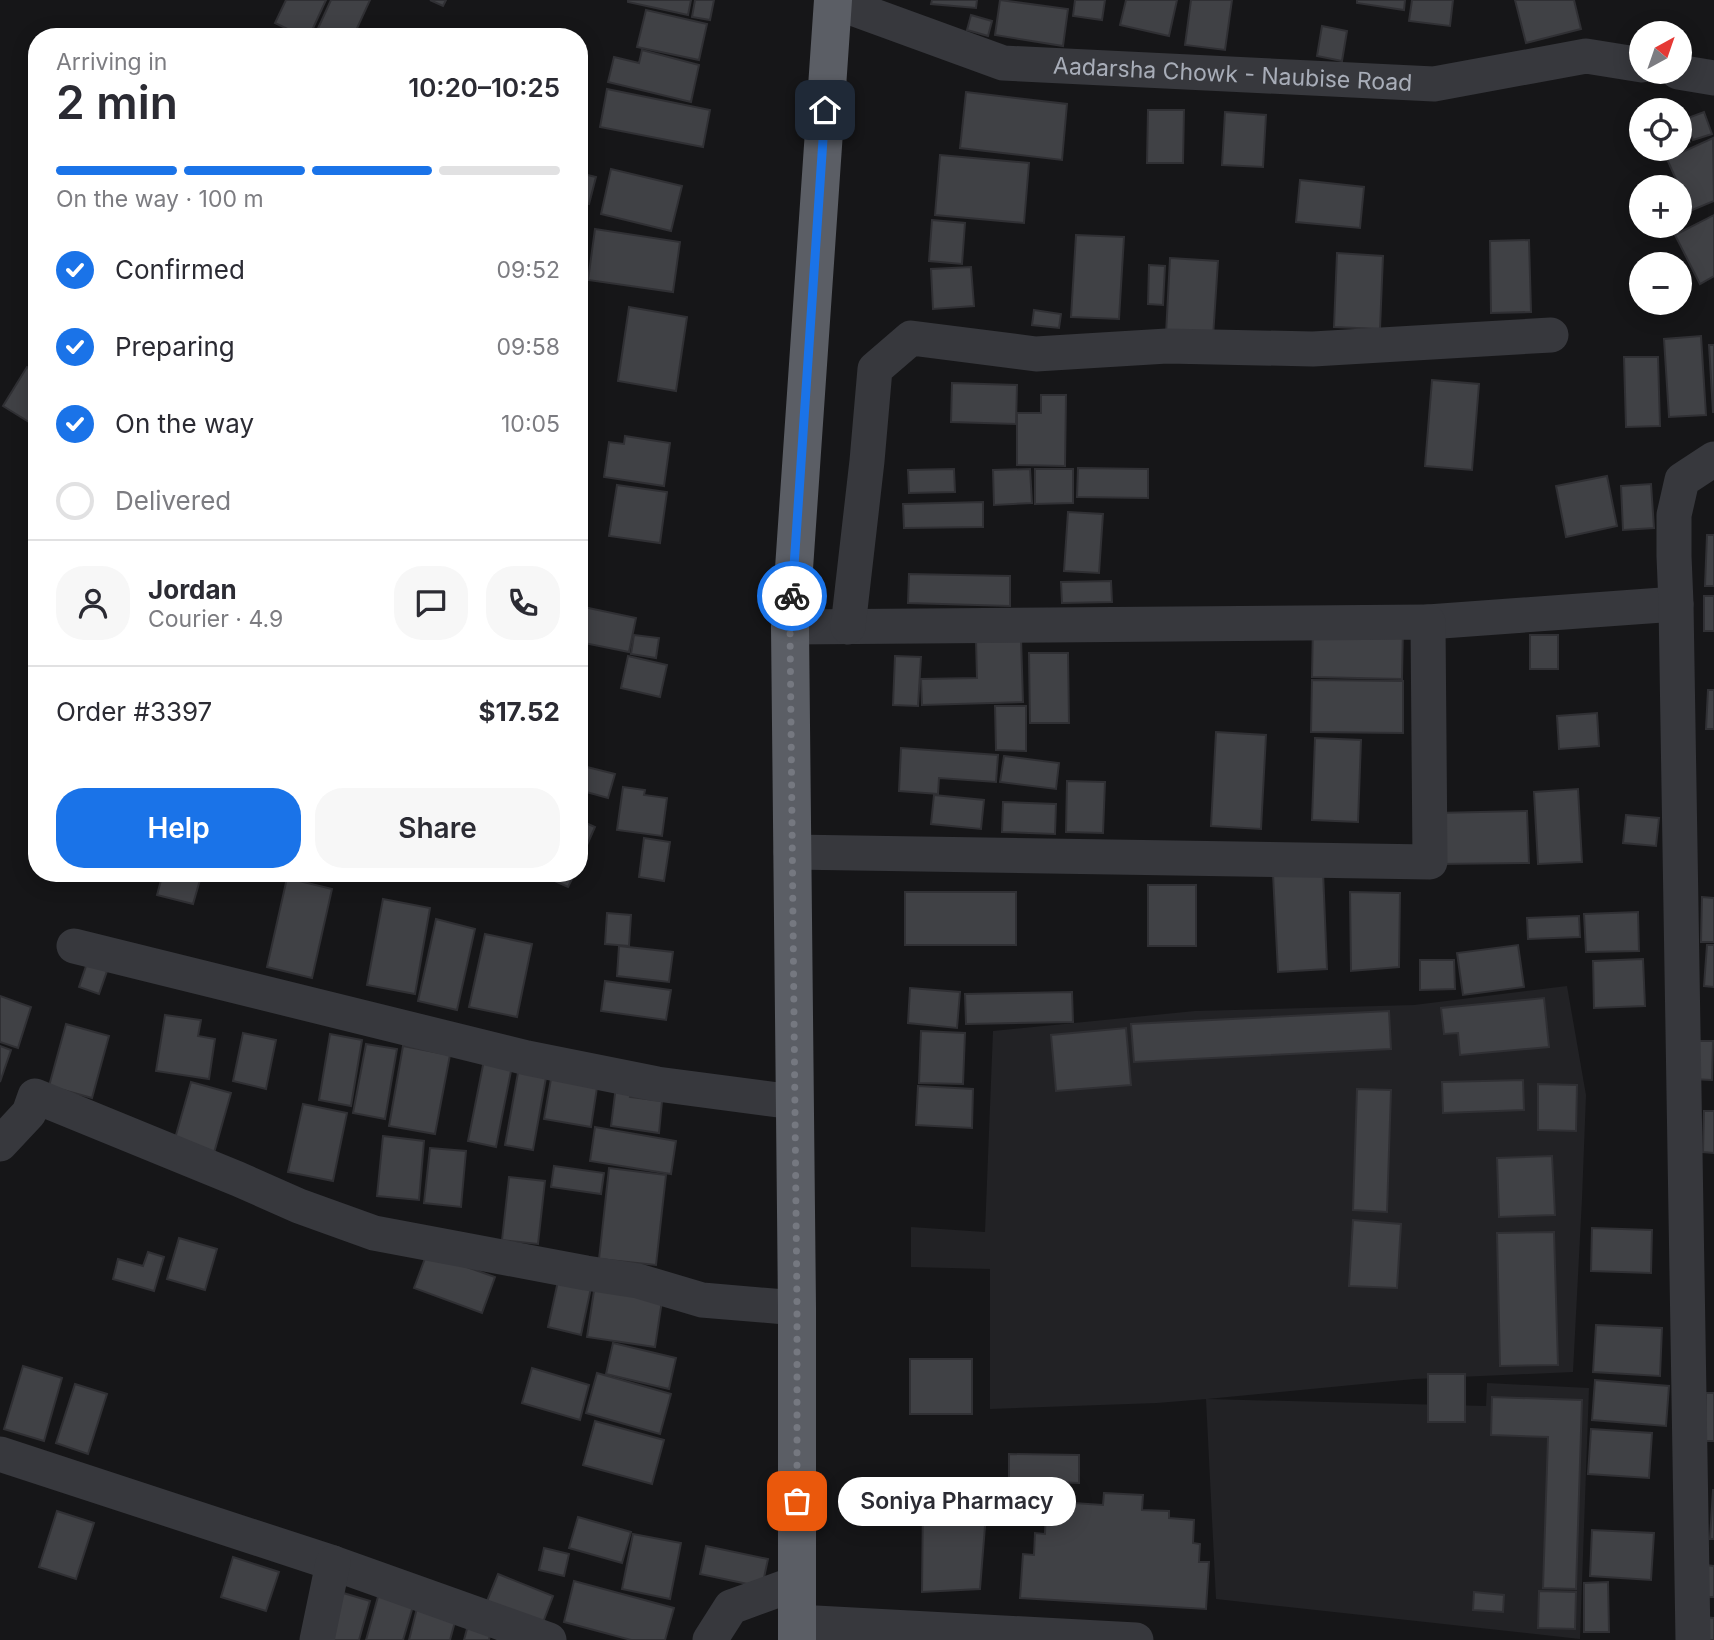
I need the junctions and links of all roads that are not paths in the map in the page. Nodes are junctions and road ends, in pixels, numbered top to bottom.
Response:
1 (833, 0) edge
2 (1629, 63) edge
3 (1692, 74) edge
4 (1714, 78) edge
5 (1552, 335) dead end
6 (1714, 459) edge
7 (1676, 604) junction
8 (1428, 622) junction
9 (790, 627) junction
10 (848, 627) junction
11 (792, 852) junction
12 (74, 946) dead end
13 (794, 1102) junction
14 (0, 1144) edge
15 (797, 1308) junction
16 (0, 1454) edge
17 (333, 1563) junction
18 (797, 1583) junction
19 (797, 1631) edge
20 (317, 1640) edge
21 (549, 1640) edge
22 (710, 1640) edge
23 (1136, 1640) edge
24 (1693, 1640) edge

1 - 2 street, Aadarsha Chowk - Naubise Road
1 - 9 highway
3 - 4 street
5 - 10 street
6 - 7 street
7 - 8 street
7 - 24 street
8 - 10 street
8 - 11 street
9 - 10 street
9 - 11 highway
11 - 13 highway
12 - 13 street
13 - 15 highway
14 - 15 street
15 - 18 highway
16 - 17 street
17 - 20 street
17 - 21 street
18 - 19 highway
18 - 22 street
19 - 23 street

